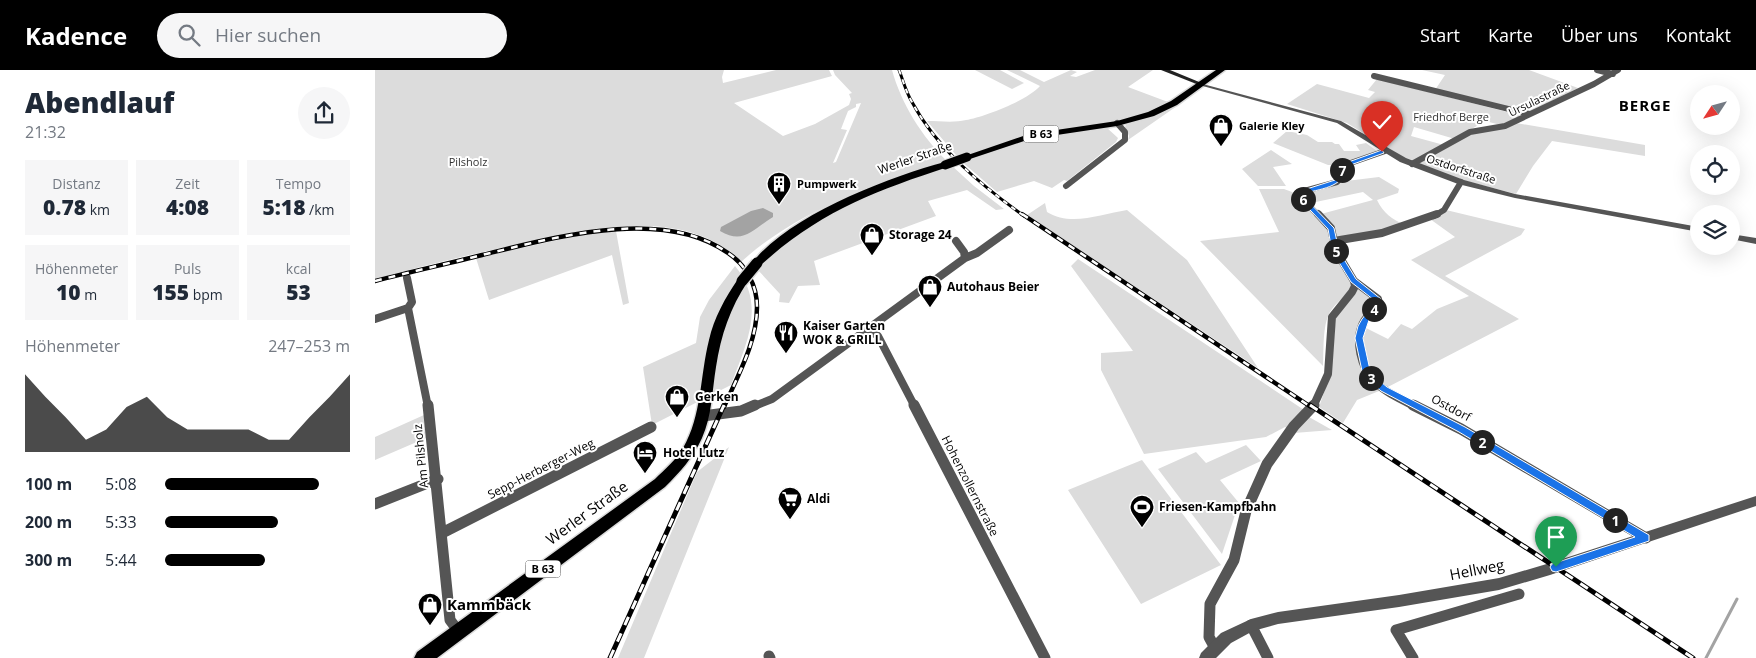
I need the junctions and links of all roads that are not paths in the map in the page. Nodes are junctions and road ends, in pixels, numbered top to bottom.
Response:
1 (1164, 70) edge
2 (1221, 70) edge
3 (1597, 70) edge
4 (1616, 72) edge
5 (1374, 76) dead end
6 (1203, 83) junction
7 (1529, 114) junction
8 (1117, 123) junction
9 (1385, 150) junction
10 (1412, 164) junction
11 (1461, 182) junction
12 (1066, 186) dead end
13 (1690, 228) edge
14 (1009, 230) dead end
15 (1740, 238) edge
16 (956, 241) dead end
17 (1335, 241) junction
18 (1756, 241) edge
19 (965, 258) junction
20 (407, 278) dead end
21 (1354, 281) junction
22 (408, 308) junction
23 (375, 319) edge
24 (868, 329) junction
25 (703, 416) junction
26 (651, 427) dead end
27 (438, 479) junction
28 (1756, 501) edge
29 (375, 504) edge
30 (442, 533) junction
31 (1646, 538) junction
32 (1519, 594) dead end
33 (1251, 625) junction
34 (459, 632) junction
35 (1211, 653) edge
36 (423, 658) edge
37 (1045, 658) edge
38 (1267, 658) edge
39 (1413, 658) edge

1 - 6 main road
2 - 6 main road, Werler Straße / B 63
3 - 4 street
4 - 7 street, Ursulastraße
5 - 7 street
6 - 8 main road, Werler Straße / B 63
6 - 9 street, Ostdorfstraße
7 - 10 street, Ursulastraße
8 - 12 street
8 - 25 main road, Werler Straße / B 63, bridge
9 - 10 street, Ostdorfstraße
9 - 17 street, Ostdorf
10 - 11 street, Ostdorfstraße
11 - 13 street, Ostdorfstraße
11 - 17 street
14 - 19 street
15 - 18 street
16 - 19 street
17 - 21 street, Ostdorf
19 - 24 street
20 - 22 street, Am Pilsholz
21 - 31 street, Ostdorf
21 - 35 street
22 - 23 street
22 - 27 street, Am Pilsholz
24 - 25 street
24 - 37 street, Hohenzollernstraße
25 - 34 main road, Werler Straße / B 63
26 - 30 street, Sepp-Herberger-Weg
27 - 29 street
27 - 30 street, Am Pilsholz
28 - 31 street, Hellweg
30 - 34 street, Am Pilsholz
31 - 33 street, Hellweg
32 - 39 street
33 - 35 street, Hellweg
33 - 38 street
34 - 36 main road, Werler Straße / B 63

